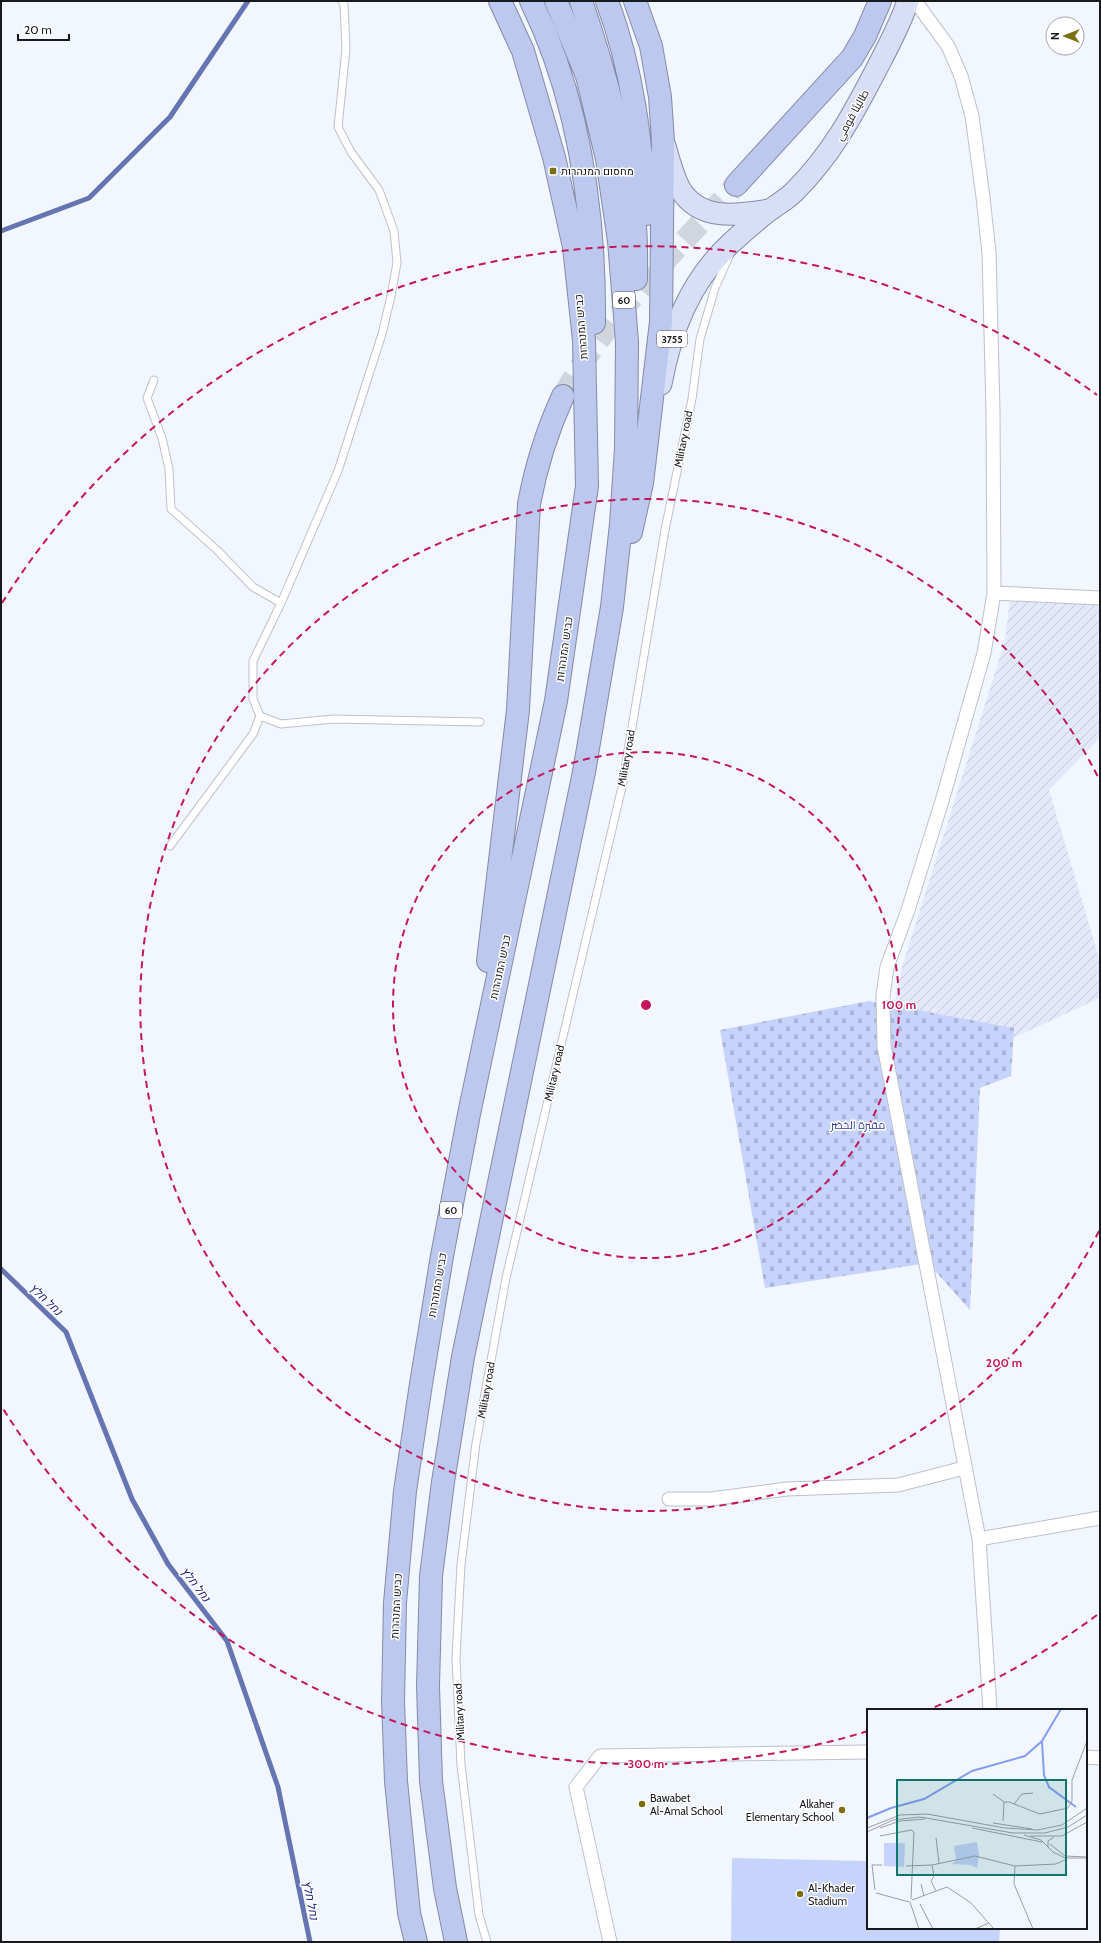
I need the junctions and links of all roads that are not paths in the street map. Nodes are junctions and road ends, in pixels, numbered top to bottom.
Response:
1 (342, 1) edge
2 (500, 1) edge
3 (531, 1) edge
4 (556, 1) edge
5 (581, 1) edge
6 (607, 1) edge
7 (635, 1) edge
8 (880, 1) edge
9 (908, 1) edge
10 (915, 1) edge
11 (664, 141) junction
12 (736, 185) tunnel mouth
13 (763, 216) junction
14 (154, 380) dead end
15 (563, 396) tunnel mouth
16 (642, 483) junction
17 (587, 486) junction
18 (636, 512) junction
19 (994, 594) junction
20 (1100, 598) edge
21 (281, 603) junction
22 (612, 607) junction
23 (260, 716) junction
24 (480, 722) dead end
25 (170, 846) dead end
26 (469, 1114) junction
27 (964, 1468) junction
28 (668, 1499) dead end
29 (1100, 1518) edge
30 (979, 1540) junction
31 (990, 1709) edge
32 (867, 1752) edge
33 (1087, 1757) edge
34 (1100, 1758) edge
35 (416, 1942) edge
36 (456, 1942) edge
37 (488, 1942) edge
38 (610, 1942) edge

1 - 21 lane
2 - 17 highway, כביש המנהרות / 60
3 - 17 highway, 60
4 - 22 highway, 60
5 - 18 highway, 60
6 - 16 highway, 60
7 - 11 highway, 60
8 - 12 highway
9 - 13 main road, طاليثا قومي / 3755
10 - 19 street
11 - 13 main road, 3755
11 - 16 highway, 60
13 - 16 main road, 3755
13 - 37 lane, Military road
14 - 21 lane
15 - 26 highway
16 - 18 highway, 60
17 - 26 highway, כביש המנהרות / 60
18 - 22 highway, 60
19 - 20 street
19 - 27 street
21 - 23 lane
22 - 36 highway, 60
23 - 24 lane
23 - 25 lane
26 - 35 highway, כביש המנהרות / 60
27 - 28 street
27 - 30 street
29 - 30 street
30 - 31 street
32 - 38 street
33 - 34 street

